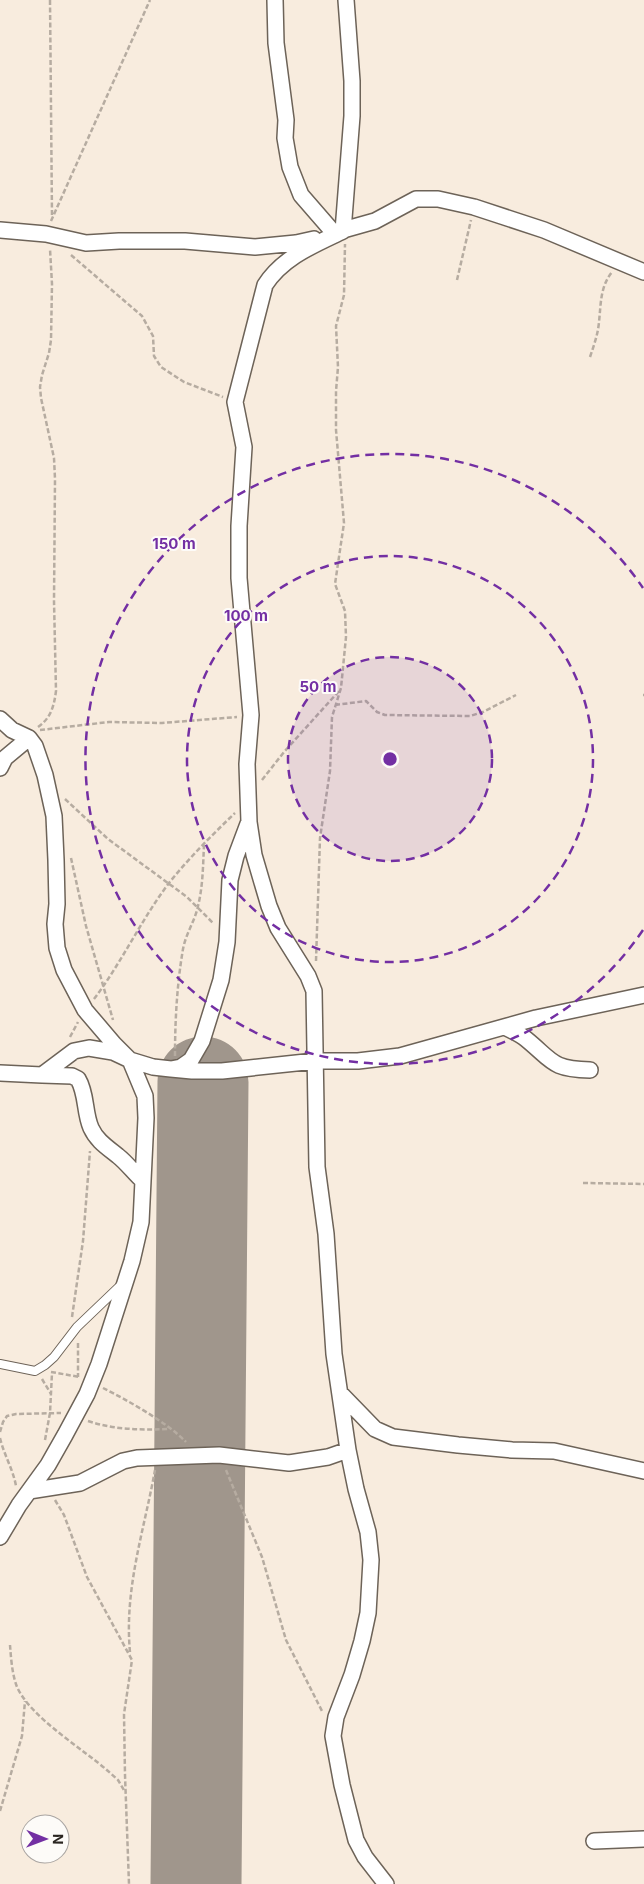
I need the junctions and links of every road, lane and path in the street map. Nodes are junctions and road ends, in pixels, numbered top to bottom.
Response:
1 (50, 0) edge
2 (150, 0) edge
3 (275, 0) edge
4 (346, 0) edge
5 (474, 207) junction
6 (52, 217) junction
7 (0, 230) edge
8 (341, 231) junction
9 (48, 235) junction
10 (66, 250) dead end
11 (622, 262) junction
12 (644, 272) edge
13 (457, 280) dead end
14 (590, 357) dead end
15 (235, 402) junction
16 (341, 688) junction
17 (516, 695) dead end
18 (335, 705) junction
19 (250, 715) junction
20 (0, 719) edge
21 (6, 728) edge
22 (29, 738) junction
23 (2, 761) edge
24 (64, 798) dead end
25 (248, 798) junction
26 (249, 822) junction
27 (204, 843) junction
28 (70, 855) dead end
29 (169, 883) junction
30 (198, 907) junction
31 (227, 942) junction
32 (316, 964) dead end
33 (102, 988) junction
34 (644, 995) edge
35 (85, 1010) junction
36 (505, 1027) junction
37 (60, 1060) junction
38 (130, 1060) junction
39 (315, 1061) junction
40 (173, 1069) junction
41 (590, 1070) dead end
42 (0, 1073) edge
43 (42, 1075) junction
44 (92, 1130) junction
45 (143, 1181) junction
46 (584, 1182) dead end
47 (644, 1184) edge
48 (127, 1279) junction
49 (77, 1326) junction
50 (70, 1334) junction
51 (54, 1357) junction
52 (0, 1364) edge
53 (52, 1372) junction
54 (78, 1376) junction
55 (42, 1378) dead end
56 (85, 1383) junction
57 (51, 1394) junction
58 (341, 1394) junction
59 (50, 1413) junction
60 (75, 1417) junction
61 (170, 1429) junction
62 (0, 1432) edge
63 (0, 1438) edge
64 (45, 1441) dead end
65 (348, 1450) junction
66 (158, 1456) junction
67 (196, 1456) junction
68 (219, 1456) junction
69 (644, 1471) edge
70 (36, 1490) junction
71 (19, 1505) junction
72 (0, 1537) edge
73 (10, 1644) dead end
74 (131, 1655) junction
75 (25, 1701) junction
76 (333, 1736) junction
77 (126, 1794) junction
78 (0, 1812) edge
79 (644, 1839) edge
80 (594, 1841) dead end
81 (129, 1884) edge
82 (386, 1884) edge

1 - 6 path
2 - 6 path
3 - 8 street
4 - 8 street
5 - 8 street
5 - 11 street
5 - 13 path
6 - 9 path
7 - 9 street
8 - 9 street
8 - 15 street
8 - 16 path
9 - 19 path
10 - 15 path
11 - 12 street
11 - 14 path
15 - 19 street
16 - 18 path
16 - 25 path
17 - 18 path
18 - 32 path
19 - 25 street
20 - 21 street
21 - 22 street
22 - 23 street
22 - 35 street
24 - 29 path
25 - 26 street
25 - 27 path
26 - 31 street
26 - 39 street
27 - 29 path
27 - 30 path
28 - 33 path
29 - 30 path
29 - 33 path
30 - 31 path
30 - 40 path
31 - 40 street
33 - 35 path
34 - 36 street
35 - 37 path
35 - 38 street
36 - 39 street
36 - 41 street
37 - 38 street
37 - 43 street
38 - 40 street
38 - 45 street
39 - 40 street
39 - 58 street
42 - 43 street
43 - 44 street
44 - 45 street
44 - 50 path
45 - 48 street
46 - 47 path
48 - 49 lane
48 - 56 street
49 - 50 lane
49 - 54 path
50 - 51 lane
51 - 52 lane
51 - 53 path
53 - 54 path
53 - 57 path
54 - 56 path
54 - 56 path
55 - 57 path
56 - 60 street
56 - 61 path
57 - 59 path
58 - 65 street
58 - 69 street
59 - 62 path
59 - 64 path
60 - 61 path
60 - 70 street
61 - 67 path
63 - 71 path
65 - 68 street
65 - 76 street
66 - 67 street
66 - 70 street
66 - 74 path
67 - 68 street
68 - 76 path
70 - 71 street
70 - 74 path
71 - 72 street
73 - 75 path
74 - 77 path
75 - 77 path
75 - 78 path
76 - 82 street
77 - 81 path
79 - 80 street

